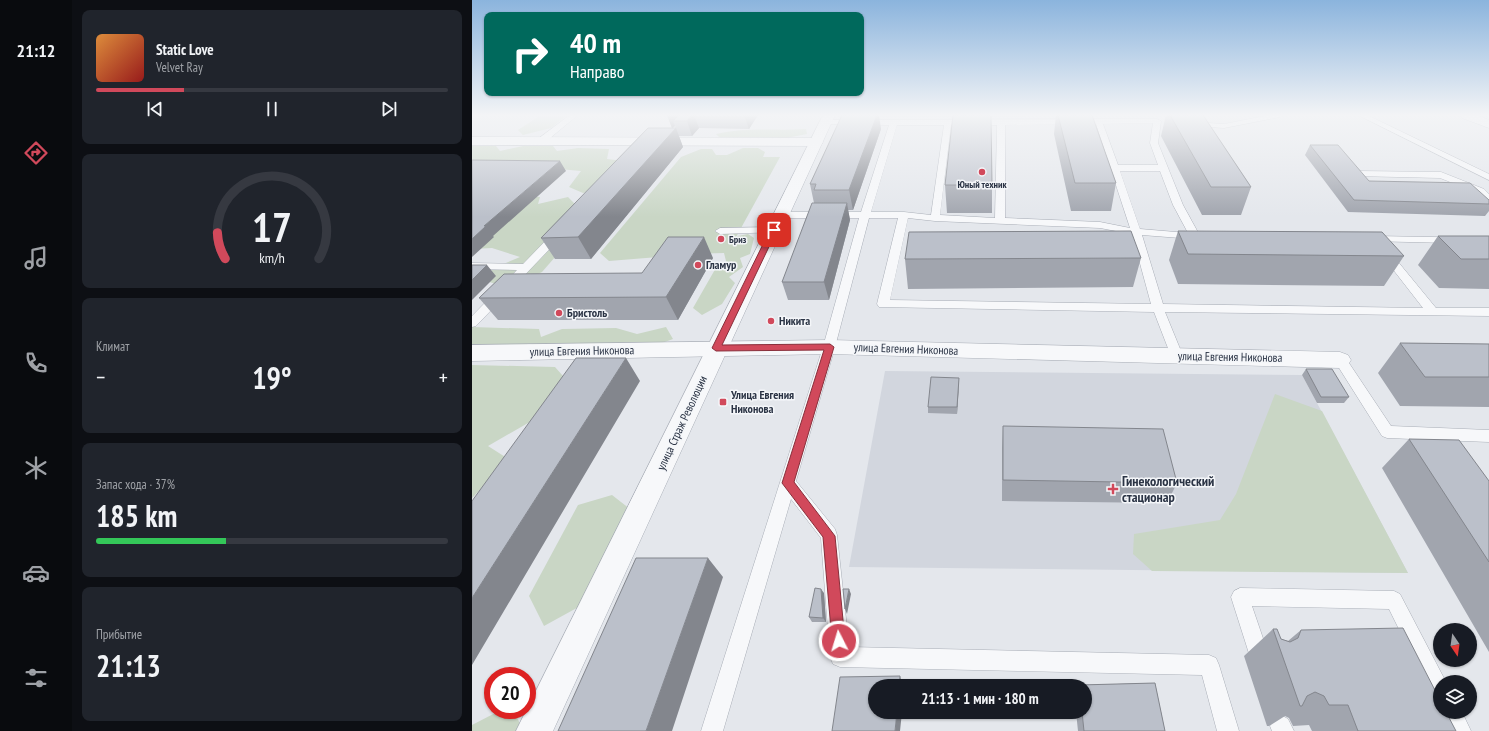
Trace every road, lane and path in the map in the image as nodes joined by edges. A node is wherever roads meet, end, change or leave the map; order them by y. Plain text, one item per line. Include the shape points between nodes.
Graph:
1 (812, 149) edge
2 (886, 149) edge
3 (944, 149) edge
4 (1001, 149) edge
5 (1108, 149) edge
6 (1156, 149) edge
7 (1432, 149) edge
8 (1115, 168) junction
9 (1164, 168) junction
10 (1358, 174) edge
11 (1489, 177) edge
12 (1489, 199) edge
13 (865, 215) junction
14 (904, 215) junction
15 (935, 218) junction
16 (1000, 221) junction
17 (777, 223) junction
18 (566, 226) edge
19 (720, 231) dead end
20 (1136, 232) junction
21 (1489, 241) edge
22 (472, 266) edge
23 (527, 267) junction
24 (534, 276) edge
25 (517, 277) junction
26 (1158, 308) junction
27 (1433, 312) junction
28 (1489, 312) edge
29 (472, 323) edge
30 (830, 347) junction
31 (716, 348) junction
32 (472, 353) edge
33 (1177, 356) junction
34 (1340, 360) joint
35 (1446, 434) junction
36 (1489, 436) edge
37 (1455, 447) edge
38 (788, 483) junction
39 (1259, 656) dead end
40 (1433, 677) edge
41 (1454, 719) edge
42 (534, 731) edge
43 (712, 731) edge
44 (1228, 731) edge
45 (1460, 731) edge

1 - 17 street, улица Страж Революции
2 - 13 lane
3 - 15 lane
4 - 16 lane
5 - 8 lane
6 - 9 lane
7 - 11 lane
8 - 9 lane
8 - 20 lane
9 - 20 lane via 1178,204 1199,236
10 - 12 lane via 1441,175 1482,191
13 - 14 lane
13 - 17 lane
13 - 30 lane
14 - 15 lane
14 - 26 lane via 883,304
15 - 16 lane
16 - 20 lane via 1100,225
17 - 19 lane
17 - 31 street, улица Страж Революции
18 - 23 lane
20 - 26 lane
21 - 27 lane via 1370,239
22 - 23 lane
23 - 25 lane
24 - 25 lane
25 - 29 lane
26 - 27 lane
26 - 33 lane
27 - 28 lane
30 - 31 street, улица Евгения Никонова
30 - 33 street, улица Евгения Никонова
30 - 38 lane
31 - 32 street, улица Евгения Никонова
31 - 42 street, улица Страж Революции
33 - 34 street, улица Евгения Никонова
34 - 35 lane via 1387,432
35 - 36 lane
35 - 37 lane
38 - 43 lane
38 - 44 lane via 829,536 840,657 1209,665
39 - 40 lane via 1240,597 1394,600
41 - 45 lane

